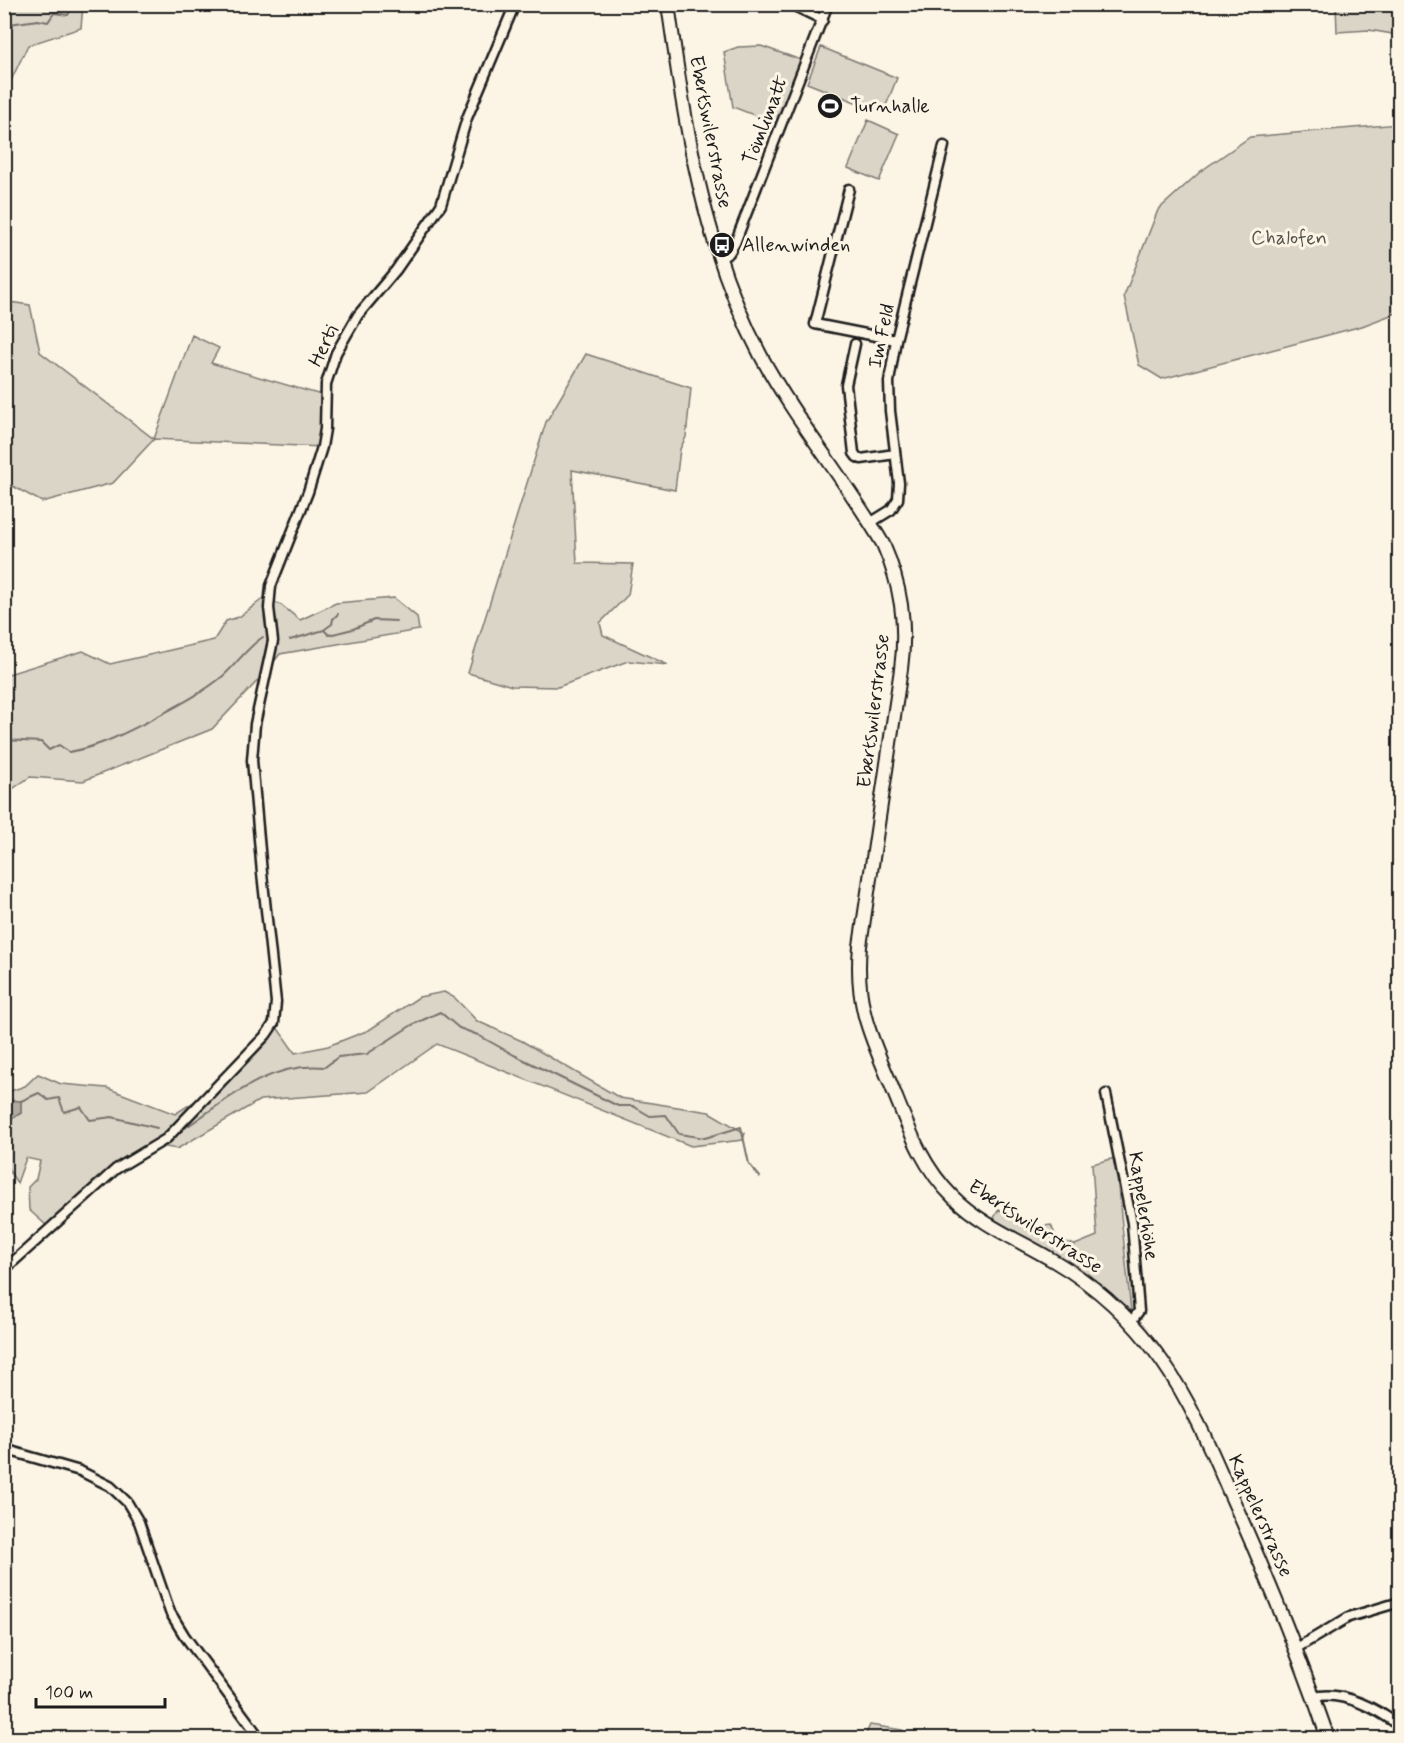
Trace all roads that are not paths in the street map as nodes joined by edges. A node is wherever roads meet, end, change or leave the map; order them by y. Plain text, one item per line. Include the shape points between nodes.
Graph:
1 (515, 4) edge
2 (668, 4) edge
3 (790, 4) edge
4 (828, 4) edge
5 (823, 20) junction
6 (944, 146) dead end
7 (849, 189) dead end
8 (719, 259) junction
9 (896, 340) junction
10 (855, 344) dead end
11 (895, 454) junction
12 (870, 522) junction
13 (1106, 1094) dead end
14 (5, 1269) edge
15 (1131, 1322) junction
16 (4, 1447) edge
17 (1400, 1602) edge
18 (1295, 1649) junction
19 (1314, 1697) junction
20 (1400, 1725) edge
21 (260, 1738) edge
22 (1328, 1738) edge

1 - 14 street, Herti via 467,118 441,205 396,270 358,315 328,372 322,447 271,586 273,641 255,724 252,760 276,1002 274,1023 166,1138 116,1169
2 - 8 street, Ebertswilerstrasse via 693,156
3 - 5 street
4 - 5 street, Tömlimatt
5 - 8 street, Tömlimatt via 735,243
6 - 9 street, Im Feld
7 - 9 street via 814,324
8 - 12 street, Ebertswilerstrasse via 771,374
9 - 11 street, Im Feld via 889,382
10 - 11 street via 846,385 854,453 861,459
11 - 12 street, Im Feld via 898,499 891,510
12 - 15 street, Ebertswilerstrasse via 892,564 904,626 860,946 858,982 866,1025 918,1148 953,1198 981,1219 1077,1275
13 - 15 street, Kappelerhöhe via 1132,1223 1139,1311
15 - 18 street, Kappelerstrasse via 1172,1375 1193,1412
16 - 21 street via 80,1471 110,1486 127,1502 139,1522 170,1612
17 - 18 street via 1349,1617
18 - 19 street, Kappelerstrasse
19 - 20 street via 1338,1696 1375,1709
19 - 22 street, Kappelerstrasse

